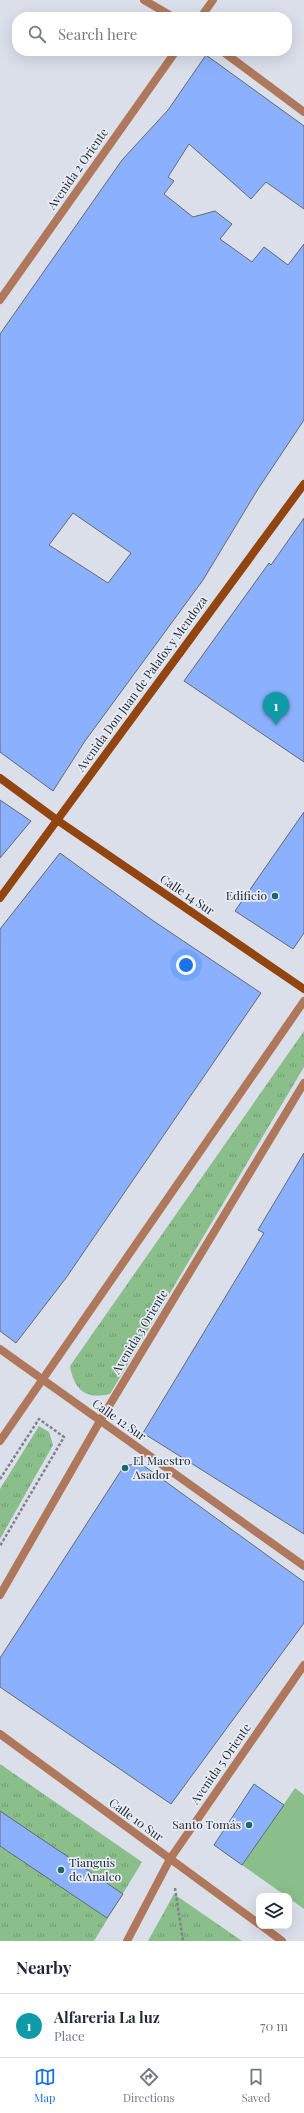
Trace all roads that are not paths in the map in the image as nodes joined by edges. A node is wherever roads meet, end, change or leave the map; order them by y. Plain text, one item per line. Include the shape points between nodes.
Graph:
1 (144, 0) edge
2 (213, 0) edge
3 (164, 12) edge
4 (205, 12) edge
5 (172, 56) edge
6 (229, 56) edge
7 (304, 112) edge
8 (0, 300) edge
9 (304, 484) edge
10 (0, 778) edge
11 (57, 820) junction
12 (0, 898) edge
13 (304, 989) edge
14 (304, 1001) edge
15 (304, 1083) edge
16 (0, 1349) edge
17 (42, 1379) junction
18 (100, 1421) junction
19 (0, 1441) edge
20 (304, 1566) edge
21 (0, 1595) edge
22 (304, 1665) edge
23 (0, 1734) edge
24 (170, 1859) junction
25 (256, 1922) edge
26 (266, 1929) edge
27 (127, 1941) edge
28 (282, 1941) edge

1 - 3 street
2 - 4 street
5 - 8 street, Avenida 2 Oriente
6 - 7 street
9 - 11 main road, Avenida Don Juan de Palafox y Mendoza
10 - 11 main road, Calle 14 Sur
11 - 12 main road, Avenida Don Juan de Palafox y Mendoza
11 - 13 main road, Calle 14 Sur
14 - 17 street
15 - 18 street, Avenida 3 Oriente
16 - 17 street, Calle 12 Sur
17 - 18 street, Calle 12 Sur
17 - 19 street
18 - 20 street, Calle 12 Sur
18 - 21 street, Avenida 3 Oriente
22 - 24 street, Avenida 5 Oriente
23 - 24 street, Calle 10 Sur
24 - 25 street, Calle 10 Sur
24 - 27 street, Avenida 5 Oriente
26 - 28 street

